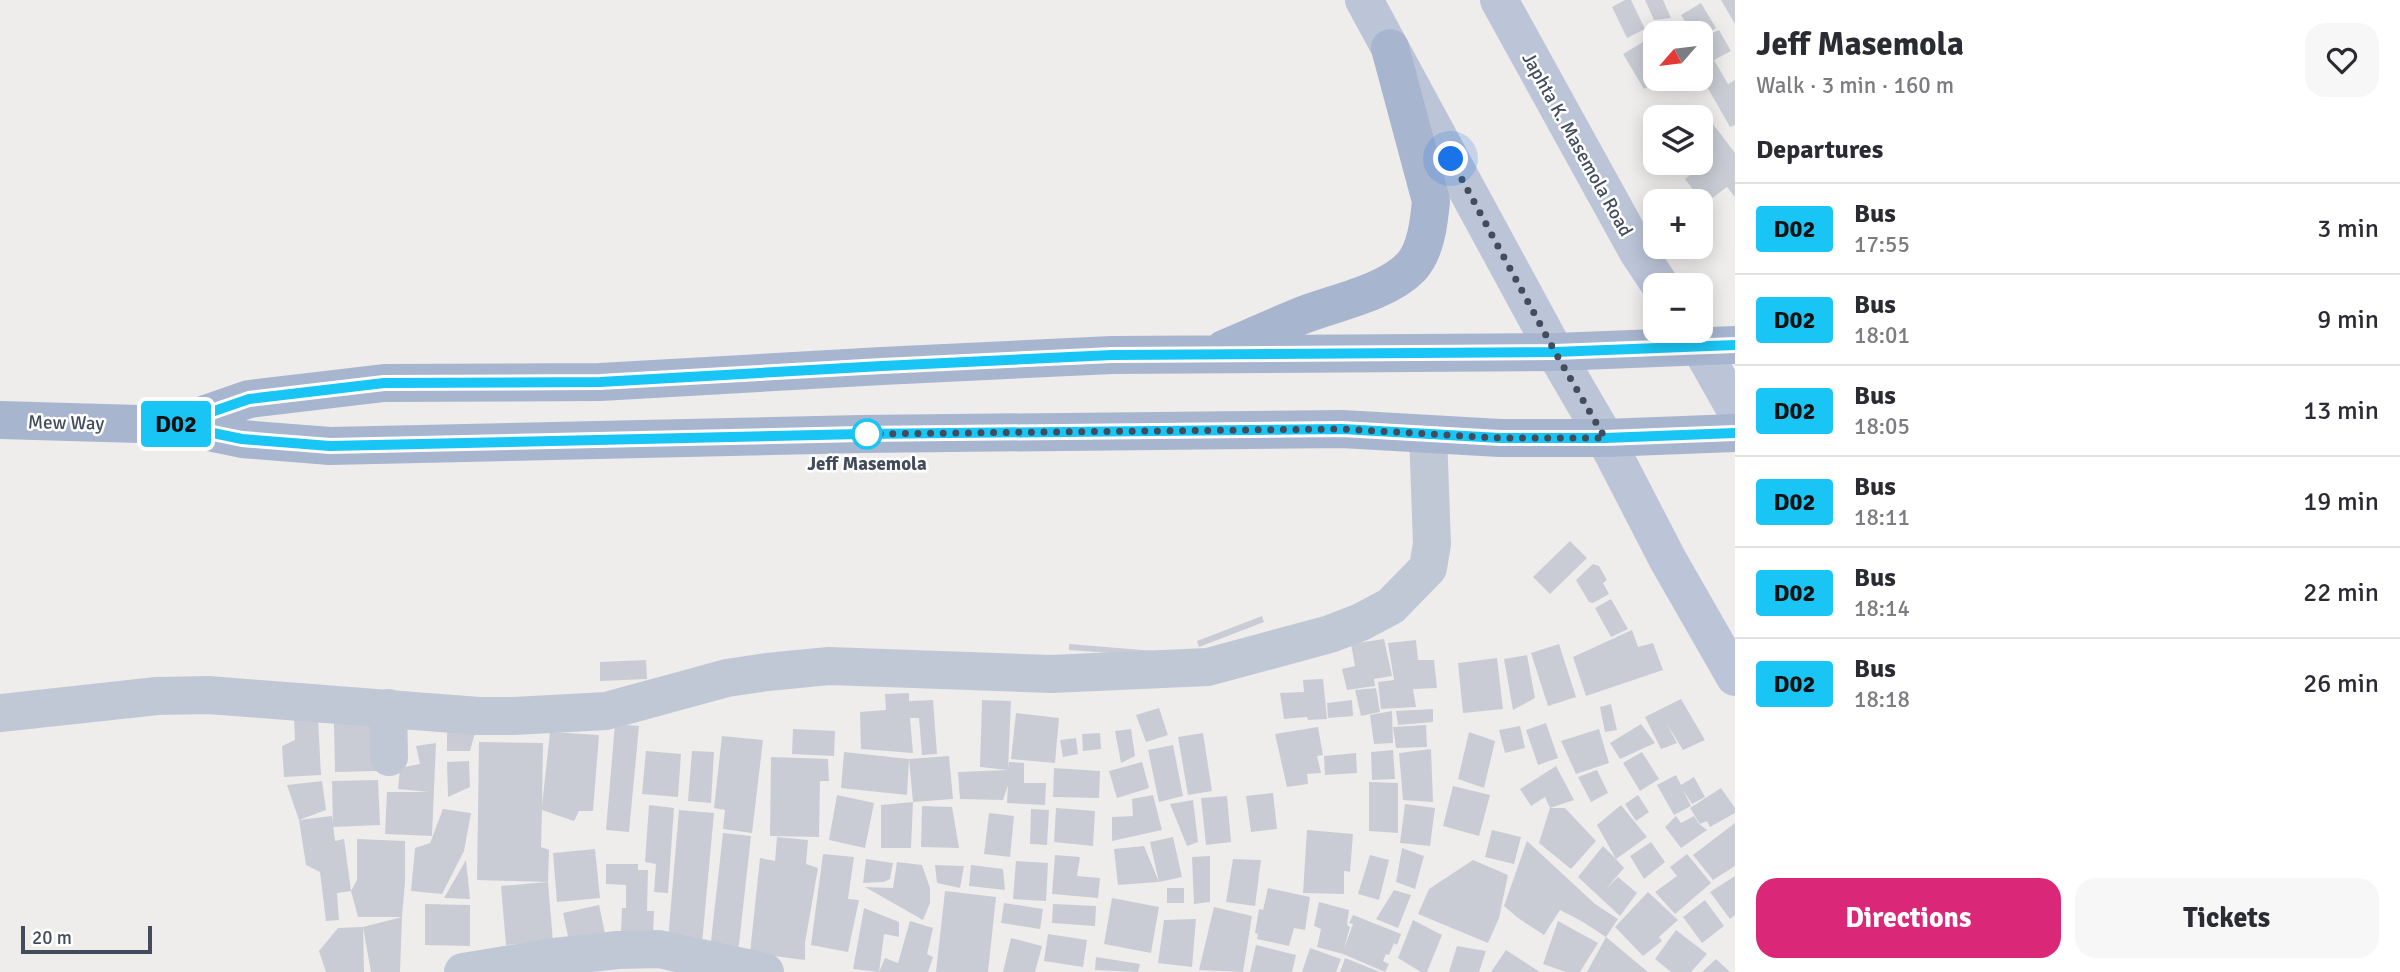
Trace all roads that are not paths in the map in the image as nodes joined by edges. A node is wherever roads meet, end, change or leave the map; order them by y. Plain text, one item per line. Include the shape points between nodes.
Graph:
1 (1364, 0) edge
2 (1499, 0) edge
3 (1390, 48) junction
4 (1652, 273) edge
5 (1681, 343) edge
6 (1710, 343) edge
7 (1555, 352) junction
8 (1210, 355) junction
9 (1735, 409) edge
10 (0, 420) edge
11 (174, 425) junction
12 (1735, 433) edge
13 (1428, 434) junction
14 (1605, 438) junction
15 (1735, 677) edge
16 (388, 708) junction
17 (0, 713) edge
18 (389, 757) dead end
19 (463, 972) edge
20 (765, 972) edge

1 - 3 main road
2 - 4 main road, Japhta K. Masemola Road
3 - 7 main road
3 - 8 main road via 1431,201 1429,226 1411,267 1365,295 1300,316
5 - 7 main road, Mew Way
6 - 9 main road
7 - 8 main road, Mew Way
7 - 14 main road
8 - 11 main road, Mew Way via 1112,355 600,382 384,383 249,399
10 - 11 main road, Mew Way
11 - 13 main road, Mew Way via 242,439 330,446 861,434 1342,429
12 - 14 main road, Mew Way
13 - 14 main road, Mew Way
13 - 16 street via 1432,544 1428,568 1391,606 1361,622 1241,659 1208,667 1051,674 829,666 727,678 606,710 491,716
14 - 15 main road
16 - 17 street via 170,695
16 - 18 street
19 - 20 street via 555,957 659,949

